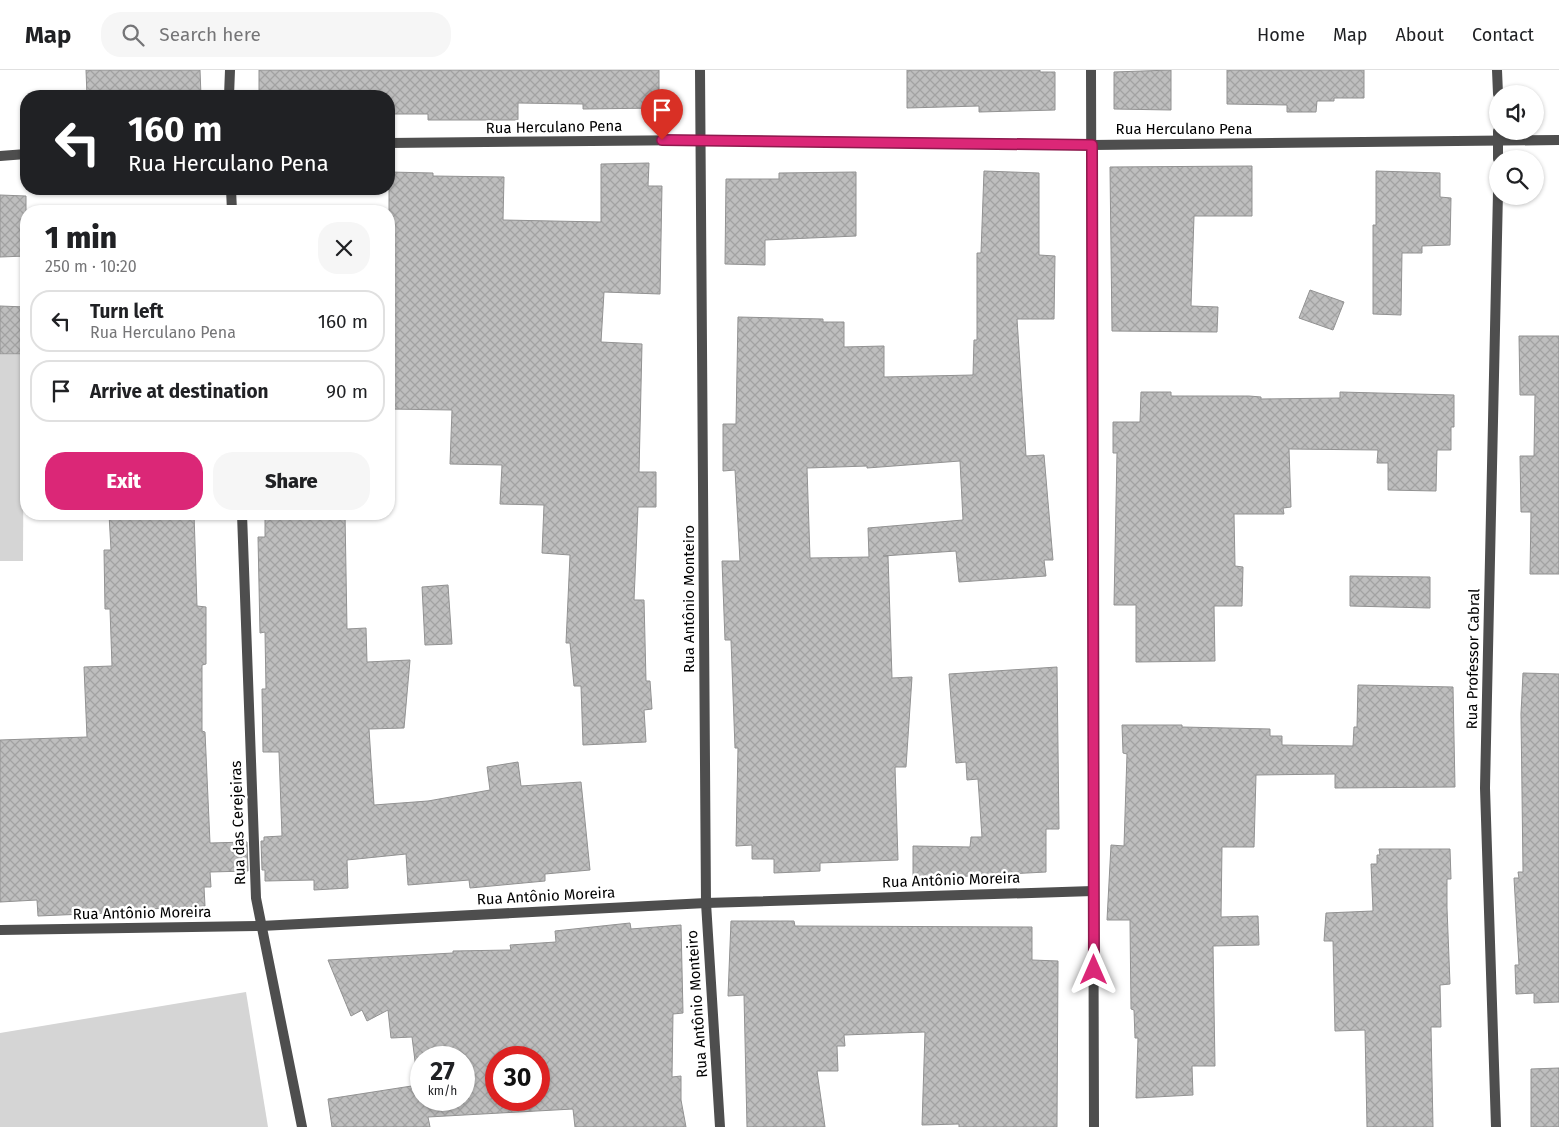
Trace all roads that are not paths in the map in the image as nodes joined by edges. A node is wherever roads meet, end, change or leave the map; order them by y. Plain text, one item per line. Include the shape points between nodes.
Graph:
1 (230, 70) edge
2 (700, 70) edge
3 (1091, 70) edge
4 (1497, 70) edge
5 (1498, 85) edge
6 (230, 90) edge
7 (1489, 136) edge
8 (1544, 139) edge
9 (701, 140) junction
10 (1559, 140) edge
11 (395, 143) edge
12 (1092, 145) junction
13 (20, 154) edge
14 (0, 156) edge
15 (1498, 205) edge
16 (242, 520) edge
17 (1093, 891) junction
18 (706, 903) junction
19 (261, 926) junction
20 (0, 930) edge
21 (302, 1127) edge
22 (720, 1127) edge
23 (1094, 1127) edge
24 (1496, 1127) edge

1 - 6 street
2 - 9 street, Rua Antônio Monteiro
3 - 12 street
4 - 5 street
7 - 12 street, Rua Herculano Pena
8 - 10 street, Rua Herculano Pena
9 - 11 street, Rua Herculano Pena
9 - 12 street, Rua Herculano Pena
9 - 18 street, Rua Antônio Monteiro
12 - 17 street
13 - 14 street
15 - 24 street, Rua Professor Cabral via 1485,788
16 - 19 street, Rua das Cerejeiras via 254,867
17 - 18 street, Rua Antônio Moreira
17 - 23 street
18 - 19 street, Rua Antônio Moreira
18 - 22 street, Rua Antônio Monteiro
19 - 20 street, Rua Antônio Moreira
19 - 21 street, Rua das Cerejeiras

